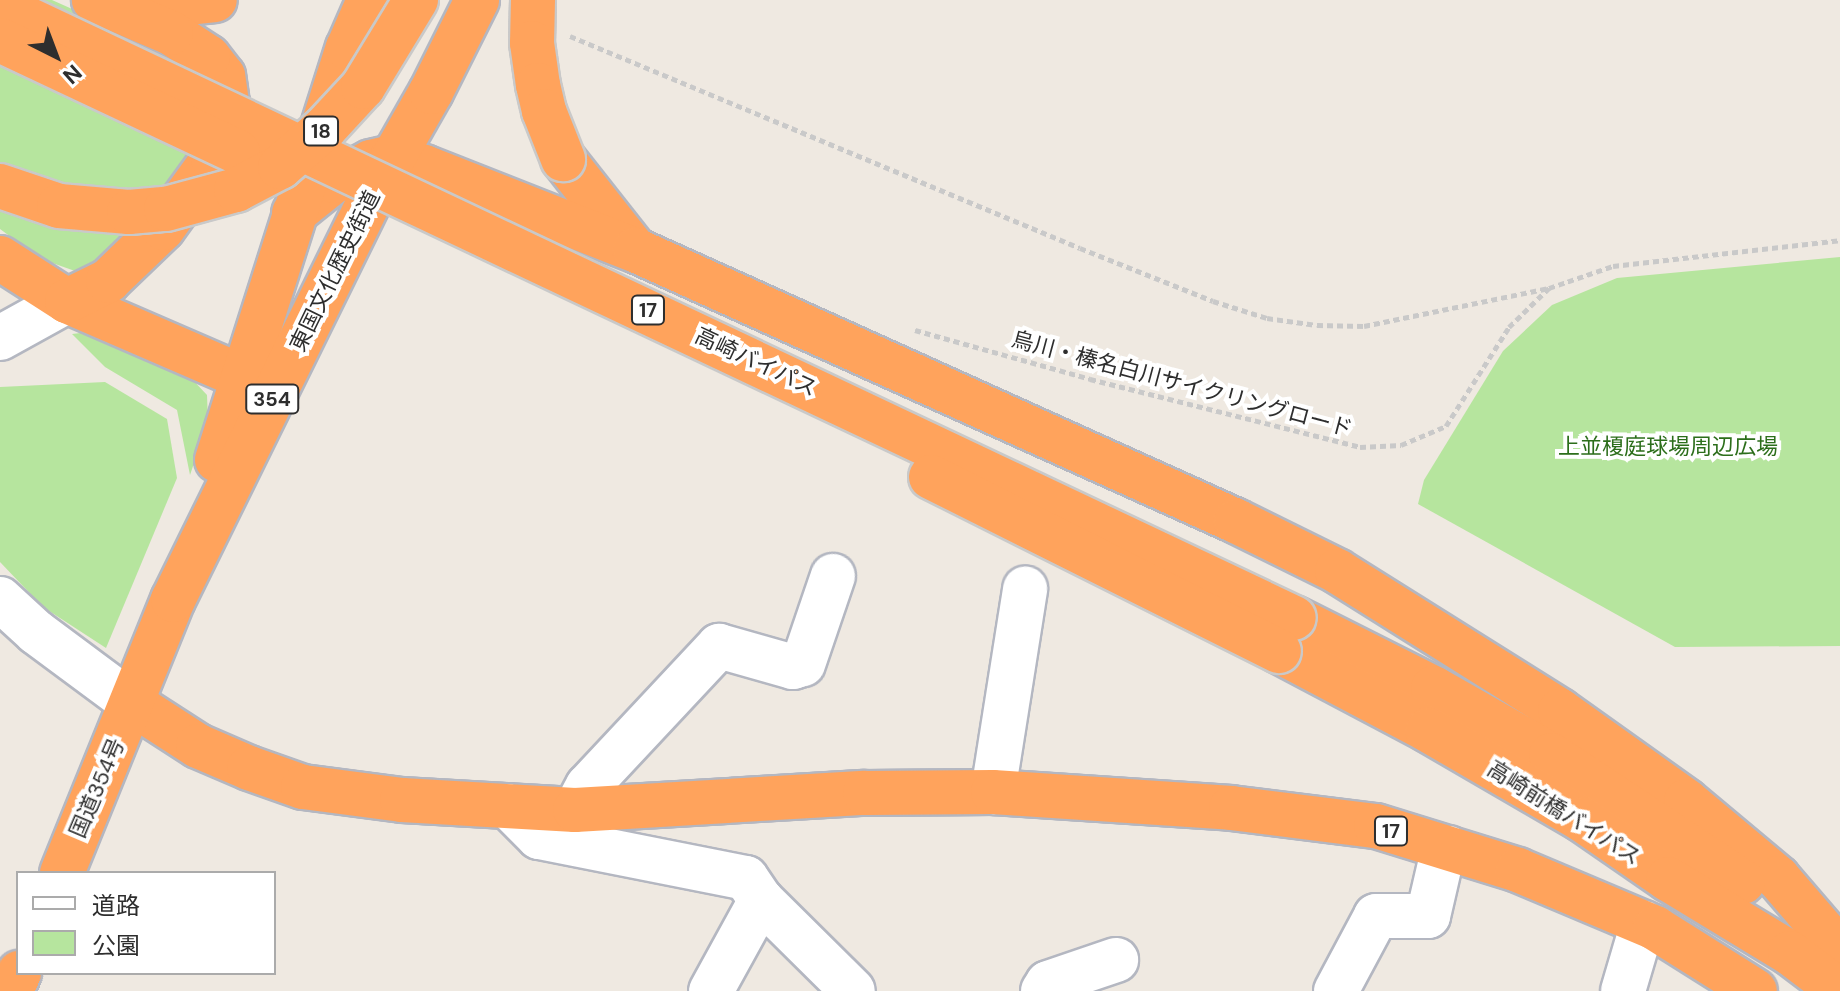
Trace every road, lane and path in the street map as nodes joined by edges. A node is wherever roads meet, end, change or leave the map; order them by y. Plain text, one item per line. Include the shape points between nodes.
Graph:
1 (94, 0) edge
2 (117, 0) edge
3 (369, 0) edge
4 (416, 0) edge
5 (477, 0) edge
6 (206, 2) edge
7 (0, 6) edge
8 (547, 16) edge
9 (0, 40) edge
10 (392, 157) junction
11 (0, 186) edge
12 (371, 197) junction
13 (294, 213) junction
14 (1840, 240) edge
15 (635, 250) junction
16 (8, 259) edge
17 (1549, 288) junction
18 (67, 301) junction
19 (900, 325) dead end
20 (0, 338) edge
21 (243, 377) junction
22 (833, 576) dead end
23 (1025, 589) dead end
24 (0, 599) edge
25 (173, 600) junction
26 (1287, 635) junction
27 (133, 704) junction
28 (993, 792) junction
29 (508, 806) junction
30 (575, 810) junction
31 (1448, 848) junction
32 (63, 871) edge
33 (1668, 879) junction
34 (761, 900) junction
35 (1643, 923) junction
36 (1840, 950) edge
37 (1116, 960) dead end
38 (711, 991) edge
39 (853, 991) edge
40 (1043, 991) edge
41 (1336, 991) edge
42 (1623, 991) edge
43 (1755, 991) edge
44 (1811, 991) edge
45 (1840, 991) edge

1 - 18 highway via 171,33 208,57 223,76 227,103 213,159 163,228 108,281
2 - 6 highway
3 - 13 highway, 18
4 - 11 highway, bridge via 363,87 325,128 280,167 236,190 166,209 129,212 59,206
5 - 10 highway, 東国文化歴史街道
7 - 26 highway, 高崎バイパス / 17, bridge
8 - 15 highway, bridge via 532,43 544,111 563,159
8 - 17 path via 1080,248 1267,318 1364,326
9 - 26 highway, 高崎バイパス / 17, bridge via 903,463
10 - 12 highway, 東国文化歴史街道 / 354
10 - 13 highway via 353,170
10 - 15 highway, 17
12 - 21 highway via 319,265 277,347
12 - 25 highway, 東国文化歴史街道 / 354
13 - 21 highway, 東国文化歴史街道 / 354
14 - 17 path, 烏川・榛名白川サイクリングロード via 1613,266
15 - 36 highway, 17 via 1337,571 1560,711 1686,801 1778,878
16 - 18 highway
17 - 19 path, 烏川・榛名白川サイクリングロード via 1509,327 1446,426 1401,445 1360,447
18 - 20 street
18 - 21 highway
21 - 25 highway, 東国文化歴史街道 / 354
22 - 30 street via 803,664 793,667 719,646 588,786
23 - 28 street
24 - 27 street
25 - 27 highway, 東国文化歴史街道 / 354
26 - 33 highway, 高崎前橋バイパス / 17
26 - 36 highway, 高崎前橋バイパス / 17 via 1433,688 1551,755 1665,827
27 - 29 highway, 17 via 198,746 303,787
27 - 32 highway, 国道354号 / 354
28 - 30 highway, 17 via 865,793
28 - 31 highway, 17 via 1301,814 1376,826
29 - 30 highway, 17
29 - 34 street via 539,837 746,878
31 - 35 highway, 17 via 1518,870
31 - 41 street via 1428,916 1376,916
33 - 44 highway
33 - 45 highway, 高崎前橋バイパス / 17 via 1790,953
34 - 38 street
34 - 39 street
35 - 42 street
35 - 43 highway, 17
37 - 40 street via 1048,983

